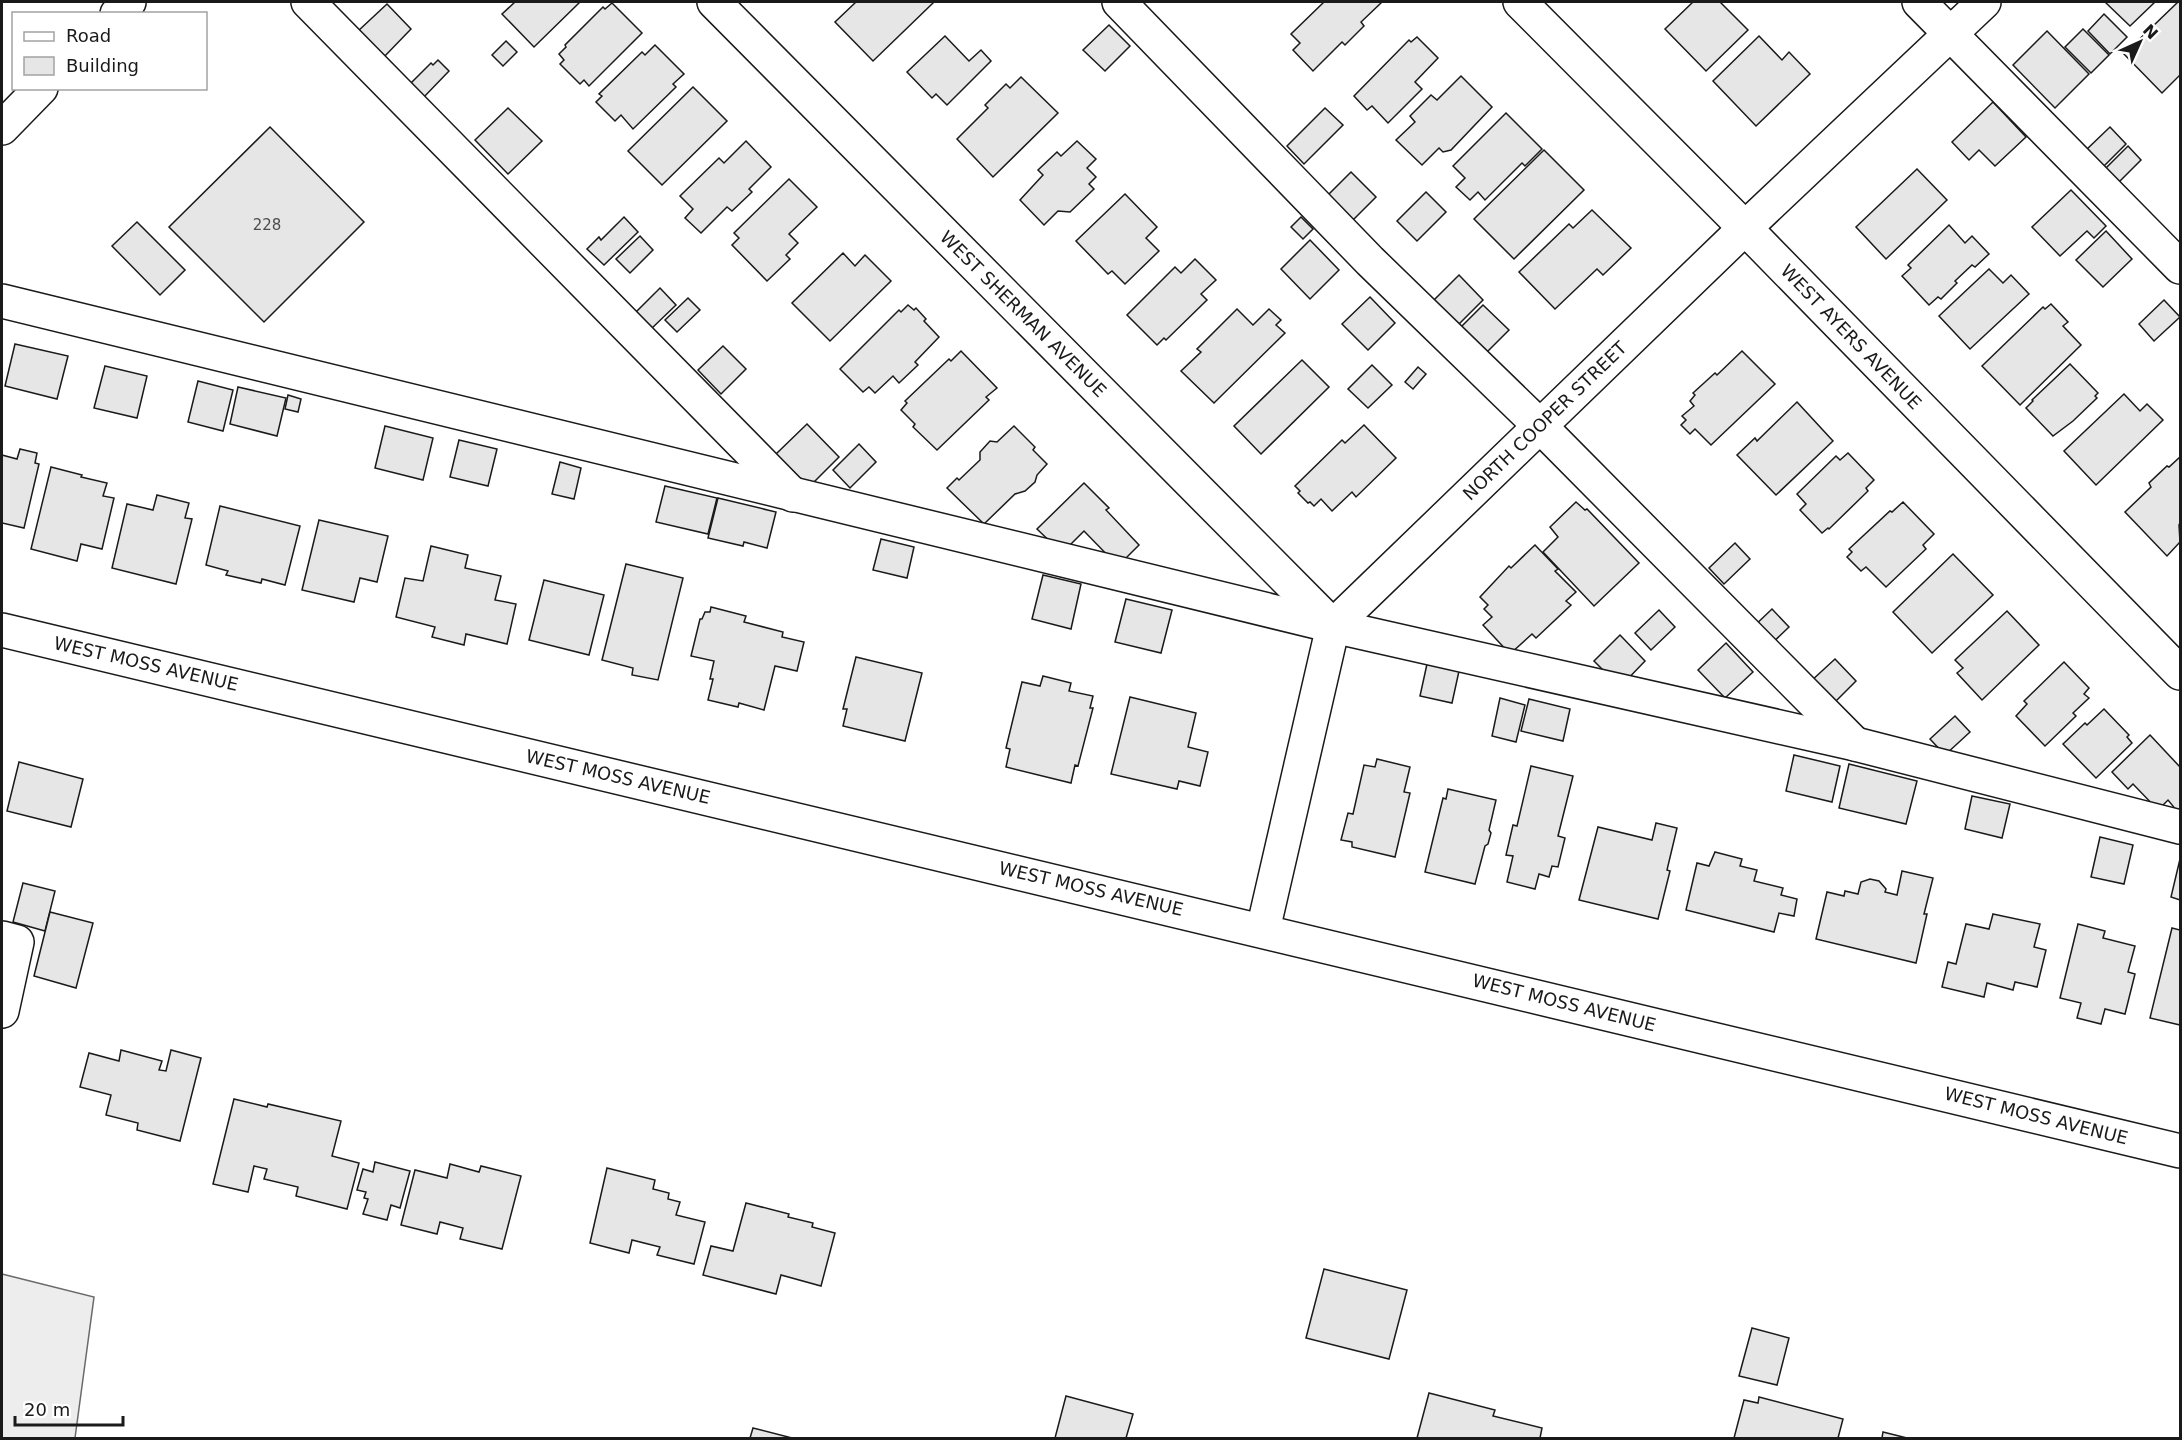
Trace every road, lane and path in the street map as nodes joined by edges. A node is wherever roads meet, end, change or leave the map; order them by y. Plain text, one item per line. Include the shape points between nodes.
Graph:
1 (308, 2) edge
2 (714, 2) edge
3 (1119, 2) edge
4 (1520, 2) edge
5 (1919, 2) edge
6 (1984, 2) edge
7 (1950, 34) junction
8 (39, 90) edge
9 (2, 128) edge
10 (1745, 228) junction
11 (2181, 267) edge
12 (2, 301) edge
13 (1540, 426) junction
14 (793, 495) junction
15 (1333, 626) junction
16 (2, 630) edge
17 (2181, 673) edge
18 (1855, 744) junction
19 (2181, 827) edge
20 (1263, 930) junction
21 (2, 938) edge
22 (2, 1011) edge
23 (2181, 1151) edge

1 - 14 street
2 - 15 street, WEST SHERMAN AVENUE
3 - 13 street via 1370,261
4 - 10 street, WEST AYERS AVENUE
5 - 7 street
6 - 7 street, NORTH COOPER STREET
7 - 10 street, NORTH COOPER STREET
7 - 11 street
8 - 9 street
10 - 13 street, NORTH COOPER STREET
10 - 17 street, WEST AYERS AVENUE
12 - 14 street
13 - 15 street, NORTH COOPER STREET
13 - 18 street
14 - 15 street
15 - 18 street
15 - 20 street
16 - 20 street, WEST MOSS AVENUE
18 - 19 street
20 - 23 street, WEST MOSS AVENUE
21 - 22 street via 16,942

